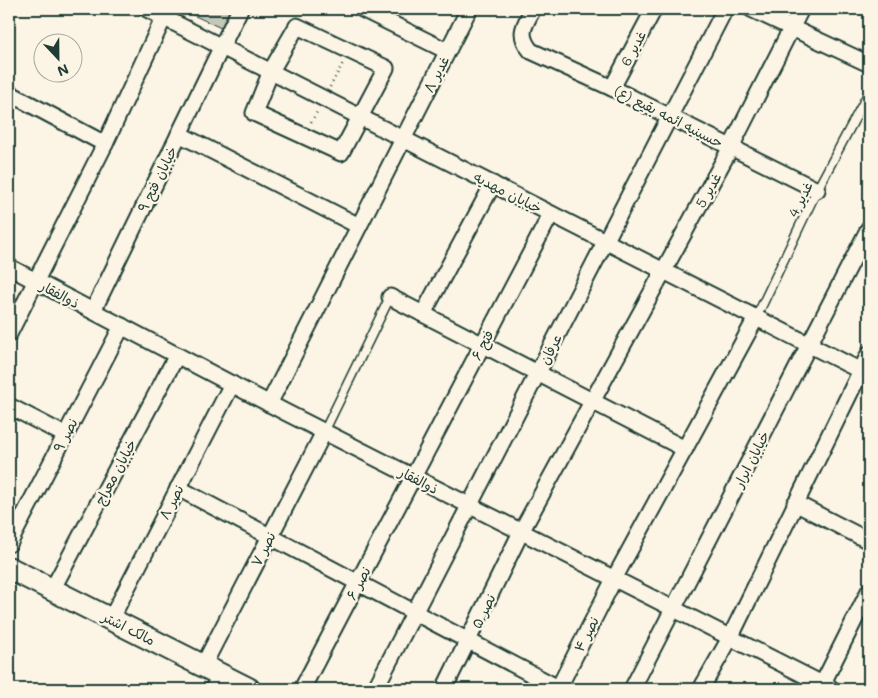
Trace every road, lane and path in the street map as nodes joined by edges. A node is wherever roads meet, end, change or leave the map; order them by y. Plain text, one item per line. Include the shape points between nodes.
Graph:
1 (147, 9) edge
2 (240, 9) edge
3 (362, 9) edge
4 (469, 9) edge
5 (533, 9) edge
6 (654, 9) edge
7 (725, 9) edge
8 (751, 9) edge
9 (801, 9) edge
10 (164, 17) junction
11 (791, 27) junction
12 (221, 46) junction
13 (448, 51) junction
14 (869, 64) edge
15 (270, 71) junction
16 (612, 88) junction
17 (869, 92) edge
18 (10, 98) edge
19 (360, 117) junction
20 (669, 117) junction
21 (178, 134) junction
22 (404, 139) junction
23 (105, 144) junction
24 (731, 147) junction
25 (493, 184) junction
26 (817, 190) junction
27 (551, 214) junction
28 (359, 226) junction
29 (869, 228) edge
30 (605, 241) junction
31 (9, 267) edge
32 (663, 270) junction
33 (36, 281) junction
34 (390, 297) joint
35 (93, 311) junction
36 (423, 314) junction
37 (756, 318) junction
38 (122, 326) junction
39 (9, 334) edge
40 (482, 344) junction
41 (809, 345) junction
42 (869, 354) edge
43 (177, 355) junction
44 (538, 373) junction
45 (865, 373) edge
46 (232, 384) junction
47 (592, 401) junction
48 (269, 404) junction
49 (9, 406) edge
50 (324, 432) junction
51 (66, 435) junction
52 (685, 449) junction
53 (413, 477) junction
54 (178, 488) junction
55 (795, 503) junction
56 (469, 505) junction
57 (522, 532) junction
58 (270, 536) junction
59 (869, 541) edge
60 (9, 544) edge
61 (9, 568) edge
62 (614, 579) junction
63 (358, 582) junction
64 (52, 590) junction
65 (869, 591) edge
66 (674, 609) junction
67 (414, 612) junction
68 (111, 620) junction
69 (730, 638) junction
70 (468, 640) junction
71 (212, 677) edge
72 (558, 688) edge
73 (825, 688) edge
74 (249, 689) edge
75 (302, 689) edge
76 (375, 689) edge
77 (444, 689) edge
78 (632, 689) edge
79 (701, 689) edge

1 - 10 street, خیابان مهدیه
2 - 12 street, خیابان فتح ۹
3 - 13 street
4 - 13 street, غدیر ۸
5 - 16 street, حسینیه ائمه بقیع (ع) via 523,27 523,41 530,51
6 - 16 street, غدیر 6
7 - 20 street, عرفان
8 - 11 street
9 - 11 street, غدیر 5
10 - 12 street, خیابان مهدیه
10 - 23 street
11 - 14 street
11 - 24 street, غدیر 5
12 - 15 street, خیابان مهدیه
12 - 21 street, خیابان فتح ۹
13 - 22 street, غدیر ۸
15 - 19 street, خیابان مهدیه
15 - 19 street via 254,113 341,153
15 - 19 street via 297,26 386,68
16 - 20 street, حسینیه ائمه بقیع (ع)
17 - 26 lane, غدیر 4
18 - 23 street
19 - 22 street, خیابان مهدیه
20 - 24 street, حسینیه ائمه بقیع (ع)
20 - 30 street, عرفان
21 - 28 street
21 - 35 street, خیابان فتح ۹
22 - 25 street, خیابان مهدیه
22 - 28 street, غدیر ۸
23 - 33 street
24 - 26 street, حسینیه ائمه بقیع (ع)
24 - 32 street, غدیر 5
25 - 27 street, خیابان مهدیه
25 - 36 street
26 - 37 lane, غدیر 4
27 - 30 street, خیابان مهدیه
27 - 40 street, فتح ۶
28 - 48 street, غدیر ۸
29 - 41 street, خیابان ابرار
30 - 32 street, خیابان مهدیه
30 - 44 street, عرفان
31 - 33 street, ذوالفقار
32 - 37 street, خیابان مهدیه
32 - 47 street, غدیر 5
33 - 35 street, ذوالفقار
33 - 39 street
34 - 36 street
34 - 50 lane
35 - 38 street, ذوالفقار
36 - 40 street
37 - 41 street, خیابان مهدیه
37 - 52 street, نصر ۴
38 - 43 street, ذوالفقار
38 - 51 street, نصر ۹
40 - 44 street
40 - 53 street, فتح ۶
41 - 45 street, خیابان مهدیه
41 - 66 street, خیابان ابرار
42 - 45 street
43 - 46 street, ذوالفقار
43 - 64 street, خیابان معراج
44 - 47 street
44 - 56 street, عرفان
45 - 55 street
46 - 48 street, ذوالفقار
46 - 54 street, نصر ۸
47 - 52 street
47 - 57 street, نصر ۵
48 - 50 street, ذوالفقار
49 - 51 street
50 - 53 street, ذوالفقار
50 - 58 street, نصر ۷
51 - 60 street, نصر ۹
52 - 62 street, نصر ۴
53 - 56 street, ذوالفقار
53 - 63 street, نصر ۶
54 - 58 street
54 - 68 street, نصر ۸
55 - 59 street
55 - 69 street
56 - 57 street, ذوالفقار
56 - 67 street, عرفان
57 - 62 street, ذوالفقار
57 - 70 street, نصر ۵
58 - 63 street
58 - 71 street, نصر ۷
61 - 64 street, مالک اشتر
62 - 66 street, ذوالفقار
62 - 72 street, نصر ۴
63 - 67 street
63 - 75 street, نصر ۶
64 - 68 street, مالک اشتر
65 - 73 street
66 - 69 street, ذوالفقار
66 - 78 street, خیابان ابرار
67 - 70 street
67 - 76 street, عرفان
68 - 71 street, مالک اشتر
69 - 73 street, ذوالفقار
69 - 79 street
70 - 72 street
70 - 77 street, نصر ۵
71 - 74 street, مالک اشتر

